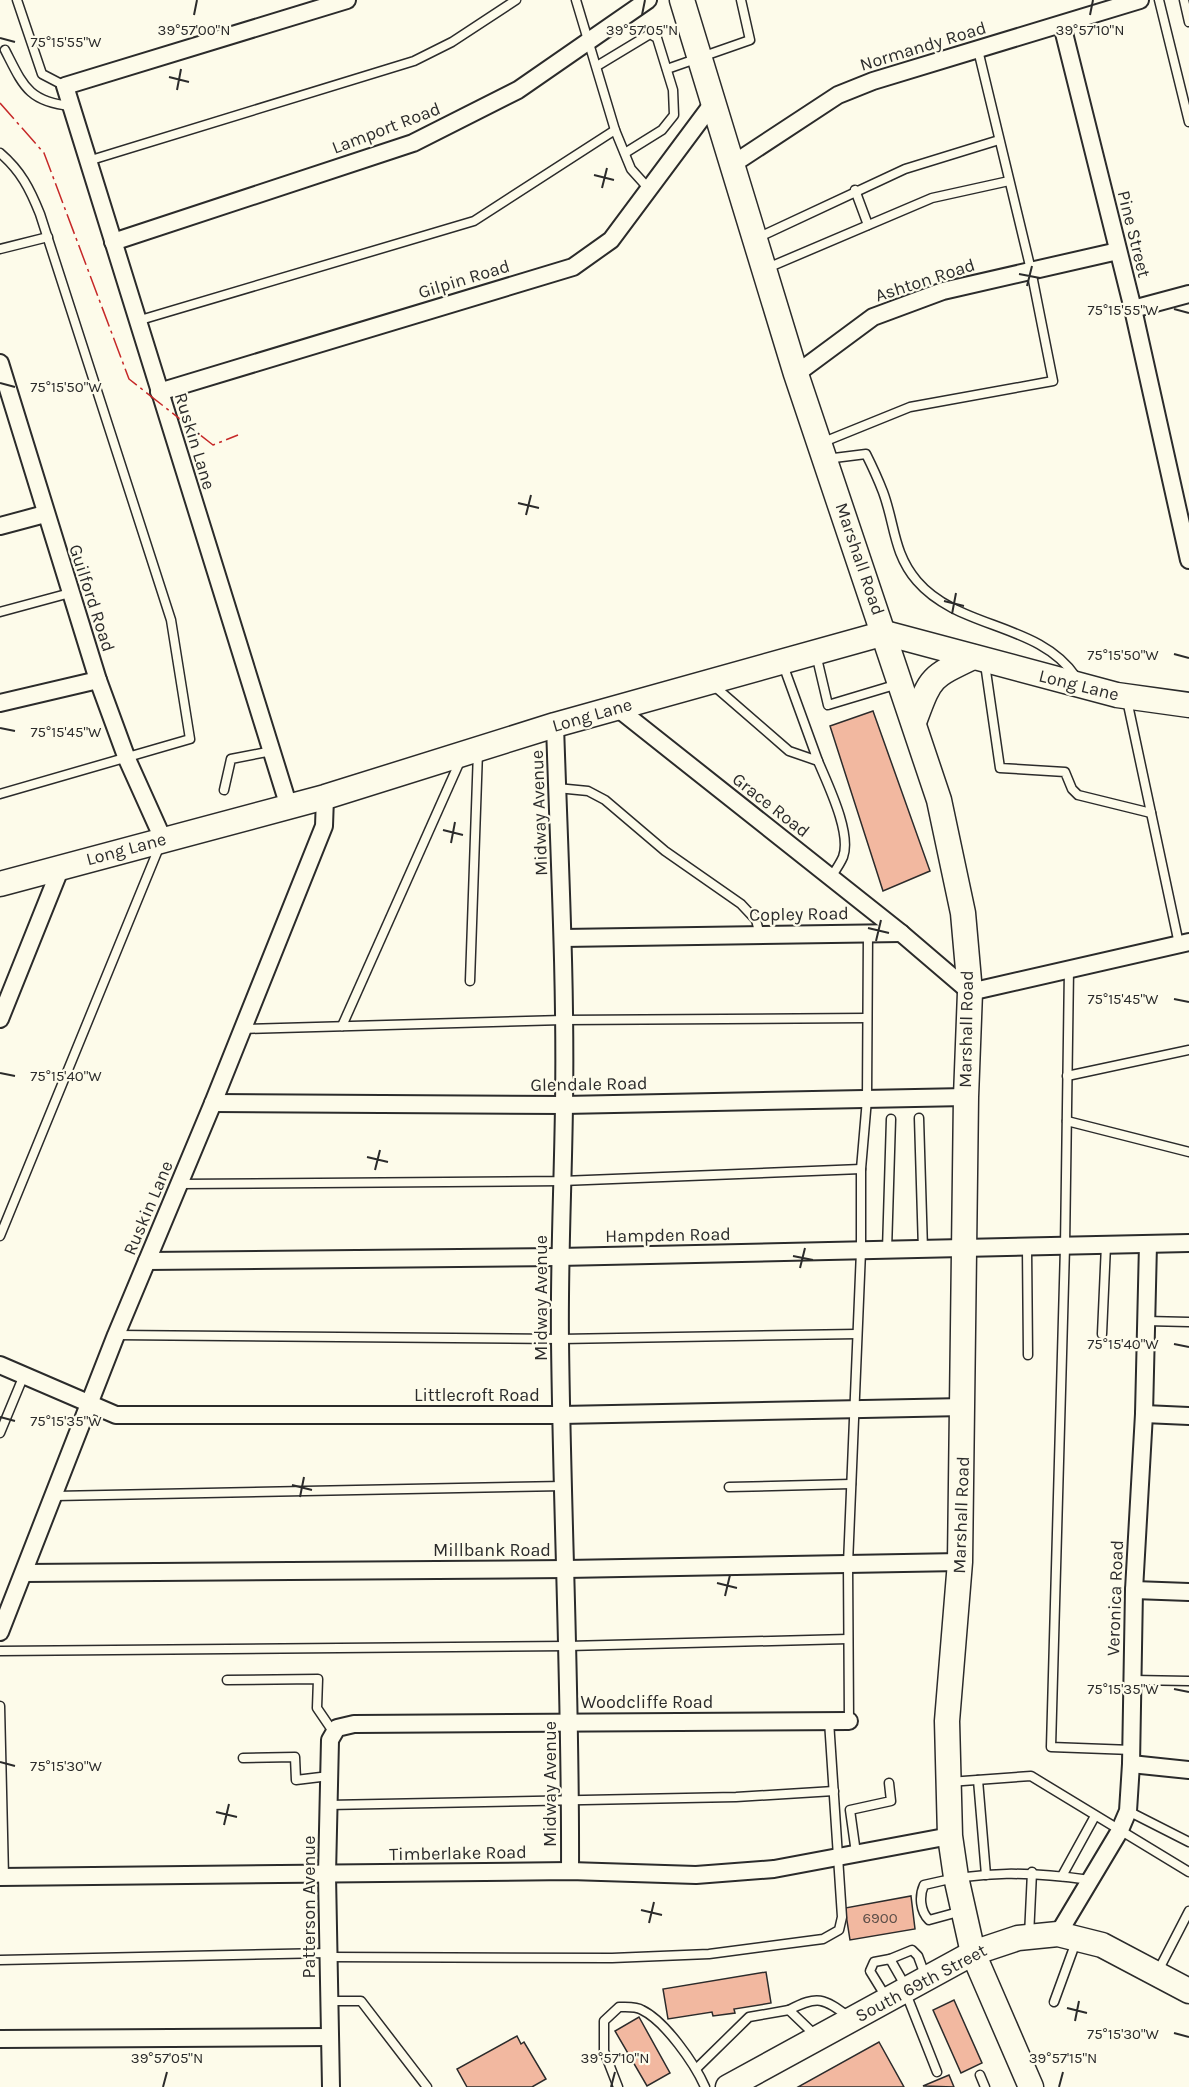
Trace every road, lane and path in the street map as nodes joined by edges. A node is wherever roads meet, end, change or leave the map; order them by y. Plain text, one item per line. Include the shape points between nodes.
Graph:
1 (17, 0) edge
2 (347, 0) edge
3 (516, 0) edge
4 (576, 0) edge
5 (648, 0) edge
6 (682, 0) edge
7 (741, 0) edge
8 (1140, 0) edge
9 (1159, 0) edge
10 (1184, 0) edge
11 (1189, 22) edge
12 (1062, 25) junction
13 (589, 41) junction
14 (5, 50) dead end
15 (978, 50) junction
16 (700, 58) junction
17 (597, 66) junction
18 (667, 69) junction
19 (65, 86) junction
20 (713, 103) junction
21 (71, 106) junction
22 (1189, 122) edge
23 (615, 130) junction
24 (999, 140) junction
25 (0, 153) edge
26 (625, 153) junction
27 (88, 161) junction
28 (734, 164) junction
29 (1009, 181) junction
30 (649, 189) junction
31 (855, 190) junction
32 (868, 225) junction
33 (48, 237) junction
34 (755, 238) junction
35 (113, 242) junction
36 (0, 249) edge
37 (1118, 251) junction
38 (765, 269) junction
39 (1031, 270) junction
40 (1189, 294) edge
41 (1133, 309) junction
42 (137, 321) junction
43 (0, 363) edge
44 (796, 374) junction
45 (159, 392) junction
46 (822, 451) junction
47 (45, 514) junction
48 (0, 526) edge
49 (1189, 560) edge
50 (70, 593) junction
51 (0, 612) edge
52 (885, 633) junction
53 (816, 654) junction
54 (979, 659) junction
55 (782, 662) junction
56 (98, 680) junction
57 (709, 682) junction
58 (902, 683) junction
59 (1082, 686) junction
60 (1126, 697) junction
61 (0, 703) edge
62 (1189, 705) edge
63 (616, 708) junction
64 (914, 722) junction
65 (555, 725) junction
66 (272, 751) junction
67 (470, 753) junction
68 (127, 759) junction
69 (818, 761) junction
70 (557, 788) junction
71 (224, 790) dead end
72 (0, 794) edge
73 (325, 797) junction
74 (289, 807) junction
75 (1151, 813) junction
76 (163, 839) junction
77 (61, 867) junction
78 (831, 877) junction
79 (0, 884) edge
80 (868, 933) junction
81 (901, 933) junction
82 (760, 934) junction
83 (563, 938) junction
84 (1184, 943) edge
85 (1069, 969) junction
86 (470, 981) dead end
87 (970, 992) junction
88 (867, 1018) junction
89 (0, 1019) edge
90 (563, 1020) junction
91 (342, 1026) junction
92 (241, 1029) junction
93 (1189, 1050) edge
94 (1067, 1076) junction
95 (966, 1097) junction
96 (867, 1099) junction
97 (213, 1103) junction
98 (564, 1105) junction
99 (919, 1118) dead end
100 (891, 1119) dead end
101 (1067, 1121) junction
102 (1189, 1152) edge
103 (861, 1169) junction
104 (562, 1182) junction
105 (179, 1184) junction
106 (0, 1236) edge
107 (1189, 1243) edge
108 (1148, 1244) junction
109 (1106, 1245) junction
110 (1065, 1247) junction
111 (1027, 1248) junction
112 (966, 1249) junction
113 (923, 1250) junction
114 (861, 1251) junction
115 (887, 1251) junction
116 (559, 1257) junction
117 (147, 1261) junction
118 (1146, 1321) junction
119 (1189, 1322) edge
120 (857, 1334) junction
121 (1102, 1334) dead end
122 (116, 1335) junction
123 (560, 1339) junction
124 (1028, 1355) dead end
125 (0, 1365) edge
126 (24, 1375) junction
127 (91, 1403) junction
128 (964, 1407) junction
129 (854, 1409) junction
130 (1144, 1414) junction
131 (561, 1415) junction
132 (1189, 1416) edge
133 (0, 1433) edge
134 (851, 1484) junction
135 (564, 1486) junction
136 (729, 1487) dead end
137 (55, 1496) junction
138 (960, 1562) junction
139 (848, 1564) junction
140 (566, 1569) junction
141 (24, 1573) junction
142 (1134, 1590) junction
143 (1189, 1592) edge
144 (0, 1632) edge
145 (848, 1639) junction
146 (568, 1646) junction
147 (0, 1651) edge
148 (227, 1680) dead end
149 (1132, 1680) junction
150 (1189, 1681) edge
151 (0, 1706) edge
152 (830, 1721) junction
153 (849, 1721) joint
154 (570, 1722) junction
155 (335, 1730) junction
156 (1132, 1757) junction
157 (243, 1758) dead end
158 (1189, 1770) edge
159 (329, 1776) junction
160 (978, 1780) junction
161 (947, 1782) junction
162 (889, 1783) dead end
163 (834, 1791) junction
164 (570, 1800) junction
165 (328, 1805) junction
166 (1128, 1810) junction
167 (1095, 1816) junction
168 (1119, 1832) junction
169 (950, 1836) junction
170 (1189, 1842) edge
171 (856, 1853) junction
172 (838, 1857) junction
173 (570, 1871) junction
174 (1032, 1872) junction
175 (1189, 1872) edge
176 (327, 1875) junction
177 (986, 1875) junction
178 (1062, 1876) junction
179 (2, 1877) edge
180 (956, 1877) junction
181 (1090, 1880) junction
182 (963, 1911) junction
183 (1189, 1911) edge
184 (1029, 1937) junction
185 (1068, 1937) junction
186 (973, 1953) junction
187 (328, 1955) junction
188 (890, 1959) junction
189 (0, 1960) edge
190 (1156, 1974) junction
191 (906, 1990) junction
192 (1189, 1991) edge
193 (329, 2001) junction
194 (1054, 2002) dead end
195 (789, 2010) junction
196 (853, 2019) junction
197 (330, 2037) junction
198 (818, 2038) junction
199 (0, 2039) edge
200 (697, 2068) junction
201 (937, 2072) dead end
202 (980, 2075) dead end
203 (331, 2087) edge
204 (427, 2087) edge
205 (618, 2087) edge
206 (705, 2087) edge
207 (728, 2087) edge
208 (985, 2087) edge
209 (1031, 2087) edge

1 - 19 lane via 42,74
2 - 19 street
3 - 27 lane via 452,42 414,61
4 - 13 lane
5 - 13 street, Lamport Road
6 - 16 main road, Marshall Road
7 - 16 lane via 750,40
8 - 12 street, Normandy Road
9 - 22 lane
10 - 11 lane
12 - 15 street, Normandy Road
12 - 37 street, Pine Street
13 - 17 lane
13 - 35 street, Lamport Road via 518,90 413,143
14 - 21 lane via 24,87 33,95 51,105
15 - 24 lane
15 - 28 street, Normandy Road via 838,95
16 - 18 lane
16 - 20 main road, Marshall Road
17 - 18 lane via 650,34 657,38
17 - 23 lane
18 - 26 lane via 674,115 662,130
19 - 21 street, Ruskin Lane
20 - 28 main road, Marshall Road
20 - 30 street, Gilpin Road
21 - 27 street, Ruskin Lane
23 - 26 lane
23 - 42 lane via 474,221
24 - 29 lane
24 - 31 lane via 905,169
25 - 33 lane via 30,187
26 - 30 lane via 631,169
27 - 35 street, Ruskin Lane
28 - 34 main road, Marshall Road
29 - 32 lane via 932,198
29 - 39 lane
30 - 45 street, Gilpin Road via 611,240 573,267
31 - 32 lane
31 - 34 lane
32 - 38 lane
33 - 36 lane
33 - 68 lane via 171,620 190,739
34 - 38 main road, Marshall Road
35 - 42 street, Ruskin Lane
37 - 39 street, Ashton Road
37 - 41 street, Pine Street
38 - 44 main road, Marshall Road
39 - 44 street, Ashton Road via 943,291 873,317
39 - 46 lane via 1053,381 910,407
40 - 41 street
41 - 49 street, Pine Street
42 - 45 street, Ruskin Lane
43 - 47 street, Guilford Road
44 - 46 main road, Marshall Road
45 - 66 street, Ruskin Lane
46 - 52 main road, Marshall Road
46 - 59 lane via 866,454 884,493 896,547 917,581 939,599 1049,649 1068,665
47 - 48 street
47 - 50 street, Guilford Road
50 - 51 lane
50 - 56 street, Guilford Road
52 - 53 main road, Long Lane
52 - 54 main road, Long Lane
52 - 58 main road, Marshall Road
53 - 55 main road, Long Lane
53 - 58 lane via 828,705
54 - 59 main road, Long Lane
54 - 64 main road via 945,670 928,684
54 - 75 lane via 1000,768 1065,772 1078,795
55 - 57 main road, Long Lane
55 - 69 lane
56 - 61 street
56 - 68 street, Guilford Road
57 - 63 main road, Long Lane
57 - 69 lane via 789,751
58 - 64 main road, Marshall Road
59 - 60 main road, Long Lane
60 - 62 main road, Long Lane
60 - 75 lane
63 - 65 main road, Long Lane
63 - 78 street, Grace Road
64 - 87 main road, Marshall Road via 942,811 963,914
65 - 67 main road, Long Lane
65 - 70 street, Midway Avenue
66 - 71 lane via 231,759
66 - 74 street, Ruskin Lane
67 - 73 main road, Long Lane
67 - 86 lane
67 - 91 lane
68 - 72 lane
68 - 76 street, Guilford Road
69 - 78 lane via 844,835 844,855
70 - 82 lane via 588,791 605,800 665,851 741,904 756,920
70 - 83 street, Midway Avenue
73 - 74 main road, Long Lane
73 - 92 street, Ruskin Lane via 324,826
74 - 76 main road, Long Lane
75 - 84 lane
76 - 77 main road, Long Lane
76 - 106 lane
77 - 79 main road, Long Lane
77 - 89 street
78 - 81 street, Grace Road
80 - 81 street, Copley Road
80 - 82 street, Copley Road
80 - 88 lane
81 - 87 street
82 - 83 street, Copley Road
83 - 90 street, Midway Avenue
84 - 85 street
85 - 87 street
85 - 94 lane
87 - 95 main road, Marshall Road
88 - 90 lane
88 - 96 lane
90 - 91 lane
90 - 98 street, Midway Avenue
91 - 92 lane
92 - 97 street, Ruskin Lane
93 - 94 lane
94 - 101 lane
95 - 96 street, Glendale Road
95 - 112 main road, Marshall Road
96 - 98 street, Glendale Road
96 - 103 lane
97 - 98 street, Glendale Road
97 - 105 street, Ruskin Lane
98 - 104 street, Midway Avenue
99 - 113 lane
100 - 115 lane
101 - 102 lane
101 - 110 lane
103 - 104 lane
103 - 114 lane
104 - 105 lane
104 - 116 street, Midway Avenue
105 - 117 street, Ruskin Lane
107 - 108 street, Hampden Road
108 - 109 street, Hampden Road
108 - 118 street, Veronica Road
109 - 110 street, Hampden Road
109 - 121 lane
110 - 111 street, Hampden Road
110 - 156 lane via 1051,1747
111 - 112 street, Hampden Road
111 - 124 lane
112 - 113 street, Hampden Road
112 - 128 main road, Marshall Road
113 - 115 street, Hampden Road
114 - 115 street, Hampden Road
114 - 116 street, Hampden Road
114 - 120 lane
116 - 117 street, Hampden Road
116 - 123 street, Midway Avenue
117 - 122 street, Ruskin Lane
118 - 119 lane
118 - 130 street, Veronica Road
120 - 123 lane
120 - 129 lane
122 - 123 lane
122 - 127 street, Ruskin Lane
123 - 131 street, Midway Avenue
125 - 126 street, Littlecroft Road
126 - 127 street, Littlecroft Road
126 - 133 lane
127 - 131 street, Littlecroft Road via 116,1416
127 - 137 street, Ruskin Lane
128 - 129 street, Littlecroft Road
128 - 138 main road, Marshall Road
129 - 131 street, Littlecroft Road
129 - 134 lane
130 - 132 street
130 - 142 street, Veronica Road
131 - 135 street, Midway Avenue
134 - 136 lane
134 - 139 lane
135 - 137 lane
135 - 140 street, Midway Avenue
137 - 141 street, Ruskin Lane
138 - 139 street, Millbank Road
138 - 161 main road, Marshall Road via 947,1721
139 - 140 street, Millbank Road
139 - 145 lane
140 - 141 street, Millbank Road
140 - 146 street, Midway Avenue
141 - 144 street, Ruskin Lane
142 - 143 street
142 - 149 street, Veronica Road
145 - 146 lane
145 - 153 lane
146 - 147 lane
146 - 154 street, Midway Avenue
148 - 155 lane via 318,1679 317,1708
149 - 150 lane
149 - 156 street, Veronica Road
151 - 179 lane
152 - 153 street, Woodcliffe Road
152 - 154 street, Woodcliffe Road
152 - 163 lane
154 - 155 street, Woodcliffe Road via 354,1724
154 - 164 street, Midway Avenue
155 - 159 street, Patterson Avenue via 330,1740
156 - 158 street
156 - 166 street, Veronica Road
157 - 159 lane via 295,1757 296,1780
159 - 165 street, Patterson Avenue
160 - 161 lane
160 - 167 lane via 1031,1776
160 - 177 lane
161 - 169 main road, Marshall Road
162 - 171 lane via 891,1801 850,1810
163 - 164 lane
163 - 172 lane
164 - 165 lane
164 - 173 street, Midway Avenue
165 - 176 street, Patterson Avenue
166 - 168 street, Veronica Road
166 - 170 lane
167 - 168 lane
167 - 178 lane
168 - 175 lane
168 - 181 street, Veronica Road
169 - 171 street, Timberlake Road
169 - 180 main road, Marshall Road
171 - 172 street, Timberlake Road
172 - 173 street, Timberlake Road via 774,1869 696,1875
172 - 187 lane via 842,1917 839,1930 823,1939 709,1954 622,1958
173 - 176 street, Timberlake Road
174 - 177 lane
174 - 178 lane
174 - 184 lane
176 - 179 street, Timberlake Road
176 - 187 street, Patterson Avenue
177 - 180 lane
178 - 181 lane
180 - 182 main road, Marshall Road
180 - 182 lane via 924,1885 920,1893 924,1914 928,1920
181 - 185 street, Veronica Road
182 - 186 main road, Marshall Road
183 - 190 lane
184 - 185 main road, South 69th Street
184 - 186 main road, South 69th Street
185 - 190 main road, South 69th Street via 1102,1945
185 - 194 lane
186 - 191 main road, South 69th Street
186 - 209 main road, Marshall Road
187 - 189 lane
187 - 193 street, Patterson Avenue
188 - 191 lane
188 - 191 lane via 874,1962 870,1971
188 - 191 lane via 912,1950 918,1956
190 - 192 main road, South 69th Street
191 - 196 main road, South 69th Street
191 - 201 lane
193 - 197 street, Patterson Avenue
193 - 204 lane via 360,2001
195 - 196 lane via 810,1999 827,2001
195 - 198 lane
195 - 200 lane via 749,2017
196 - 198 main road, South 69th Street
197 - 199 street
197 - 203 street, Patterson Avenue
198 - 207 main road, South 69th Street
200 - 205 lane via 654,2018 640,2008 619,2007 604,2021 604,2052
200 - 206 lane
202 - 208 lane

